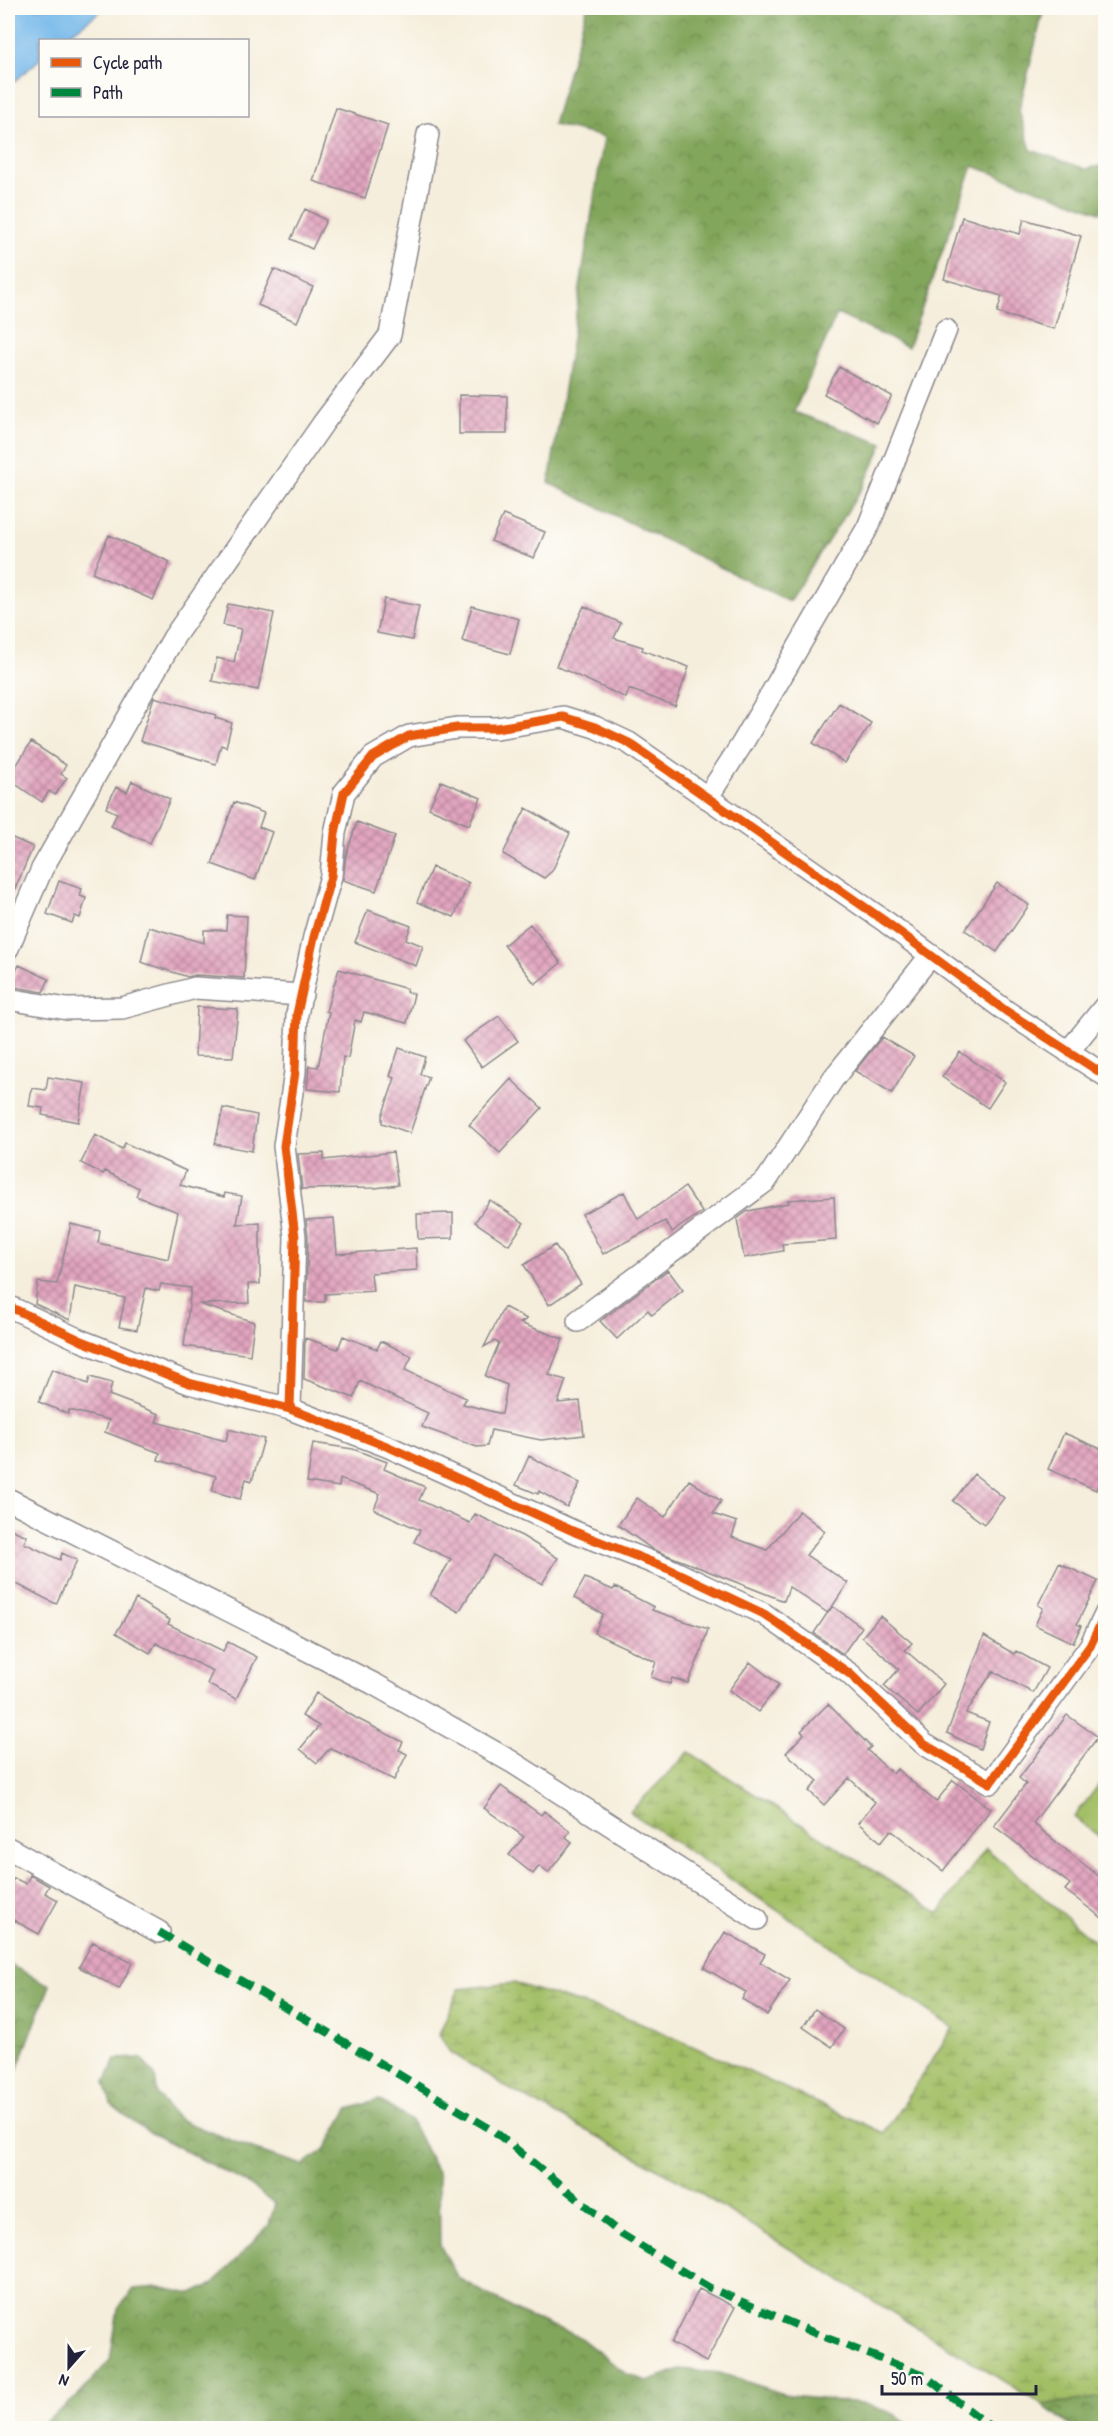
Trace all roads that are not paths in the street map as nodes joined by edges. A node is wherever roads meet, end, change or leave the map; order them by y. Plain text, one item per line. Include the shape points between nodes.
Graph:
1 (428, 134) dead end
2 (946, 330) dead end
3 (707, 798) junction
4 (8, 948) edge
5 (931, 955) junction
6 (302, 996) junction
7 (8, 999) edge
8 (1106, 1005) edge
9 (1068, 1052) junction
10 (1106, 1076) edge
11 (8, 1306) edge
12 (578, 1321) dead end
13 (290, 1409) junction
14 (8, 1499) edge
15 (1106, 1613) edge
16 (8, 1848) edge
17 (757, 1919) dead end
18 (159, 1932) dead end

1 - 4 street via 390,335 174,636 42,869
2 - 3 street via 868,527
3 - 5 street
3 - 6 street via 629,743 562,717 409,736 373,757 344,793 331,876
5 - 9 street
5 - 12 street via 833,1079 766,1180
6 - 7 street via 195,988 122,1008 68,1009
6 - 13 street via 284,1146 295,1237
8 - 9 street
9 - 10 street
11 - 13 street via 82,1341 189,1383
13 - 15 street via 389,1447 764,1614 850,1674 924,1744 990,1783 1090,1646
14 - 17 street via 374,1684 512,1762
16 - 18 street

